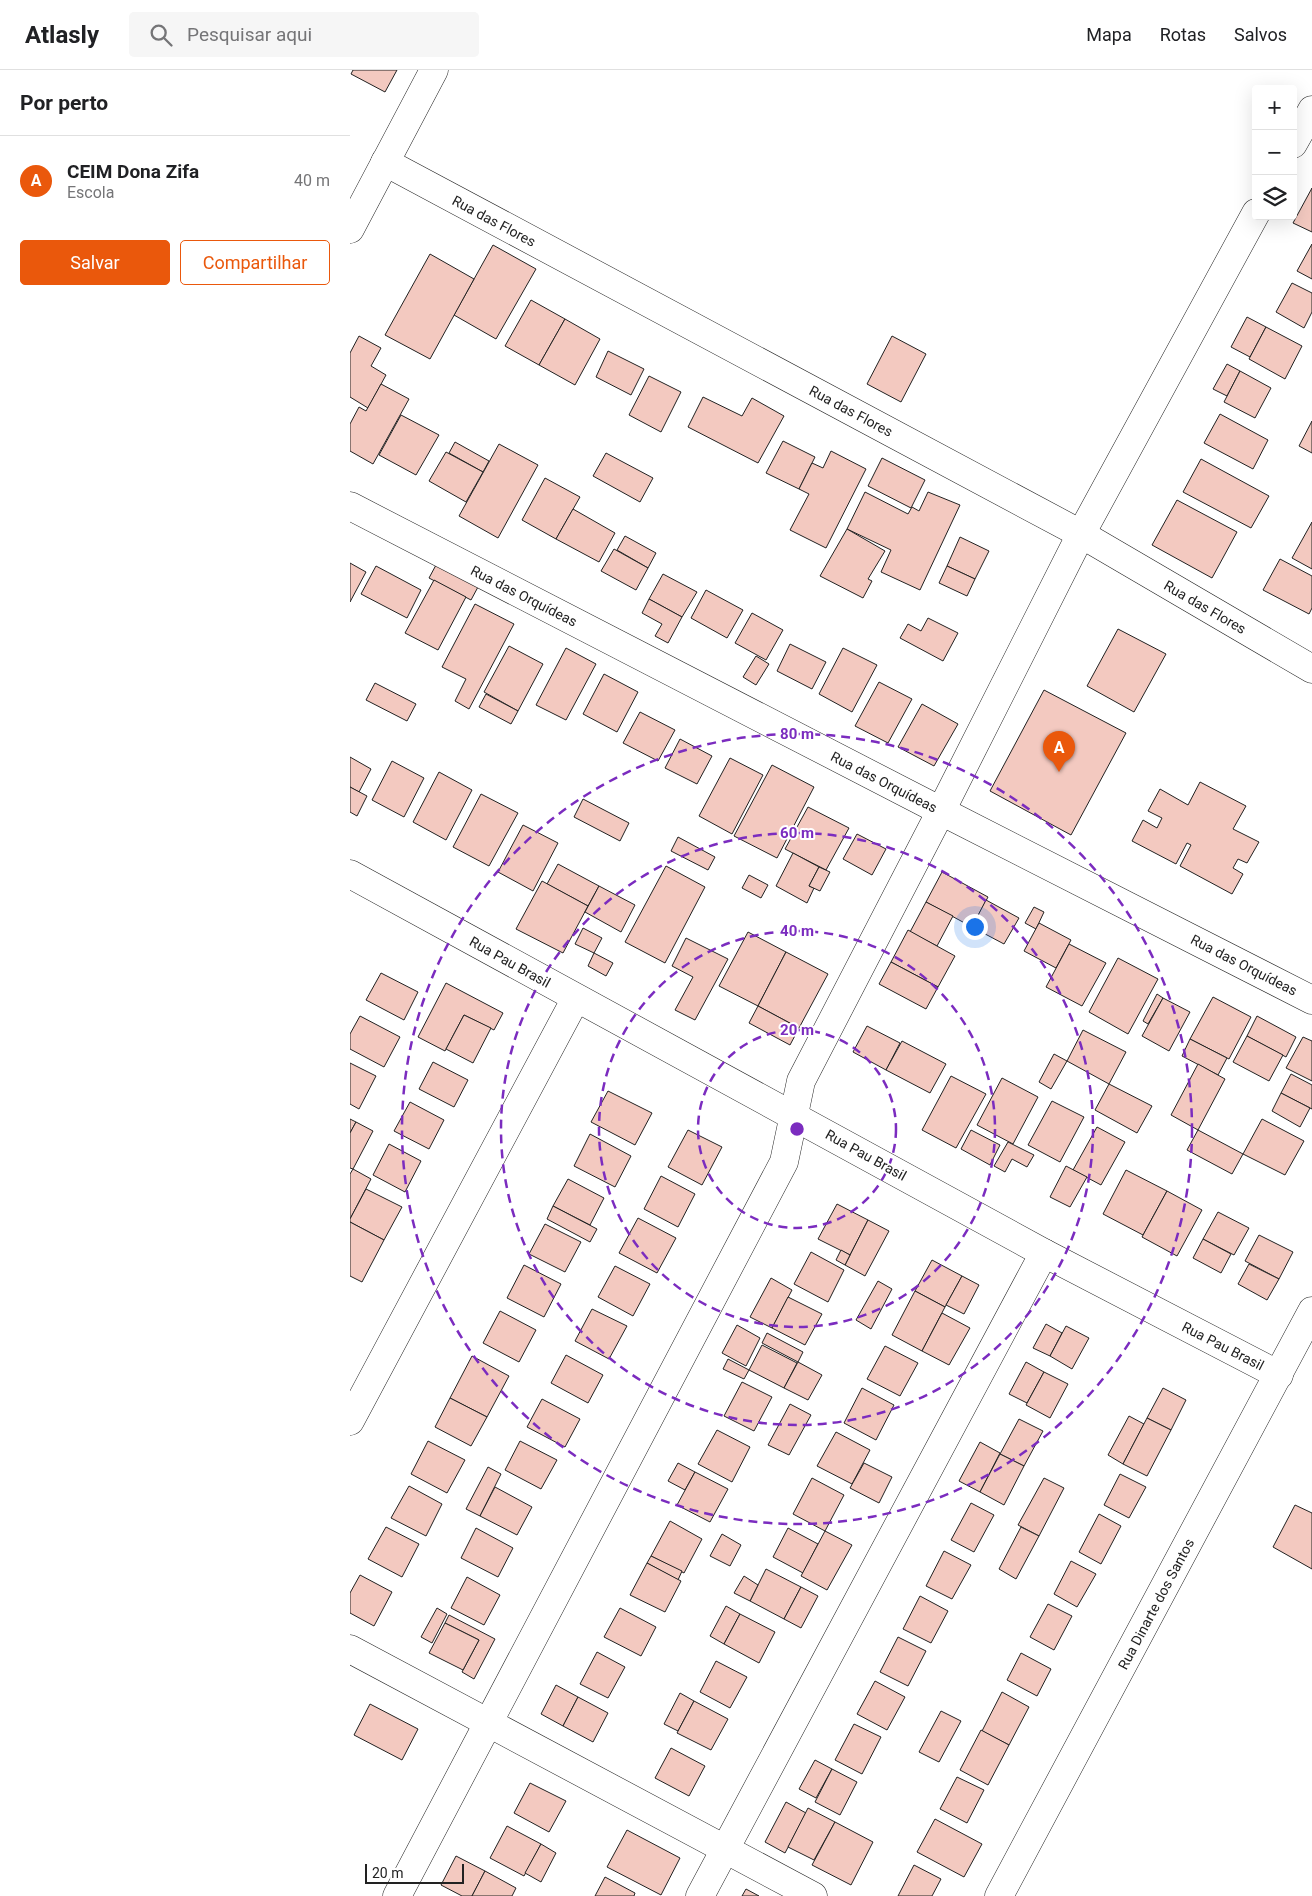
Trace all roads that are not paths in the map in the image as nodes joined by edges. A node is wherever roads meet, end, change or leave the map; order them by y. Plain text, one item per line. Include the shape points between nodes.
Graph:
1 (434, 70) edge
2 (1312, 110) edge
3 (1297, 137) edge
4 (385, 162) junction
5 (1252, 220) edge
6 (350, 229) edge
7 (350, 506) edge
8 (1081, 534) junction
9 (1312, 669) edge
10 (941, 811) junction
11 (352, 880) edge
12 (576, 998) junction
13 (1312, 1000) edge
14 (794, 1115) junction
15 (1044, 1253) junction
16 (1312, 1311) edge
17 (1279, 1375) junction
18 (350, 1421) edge
19 (350, 1649) edge
20 (488, 1722) junction
21 (725, 1849) junction
22 (398, 1896) edge
23 (700, 1896) edge
24 (813, 1896) edge
25 (998, 1896) edge

1 - 4 street
2 - 3 street
4 - 6 street
4 - 8 street, Rua das Flores
5 - 8 street
7 - 10 street, Rua das Orquídeas
8 - 9 street, Rua das Flores
8 - 10 street
10 - 13 street, Rua das Orquídeas
10 - 14 street via 801,1081
11 - 12 street, Rua Pau Brasil
12 - 14 street, Rua Pau Brasil
12 - 18 street
14 - 15 street, Rua Pau Brasil
14 - 20 street via 784,1162
15 - 17 street, Rua Pau Brasil
15 - 21 street
16 - 17 street, Rua Dinarte dos Santos
17 - 25 street, Rua Dinarte dos Santos
19 - 20 street
20 - 21 street
20 - 22 street
21 - 23 street
21 - 24 street

